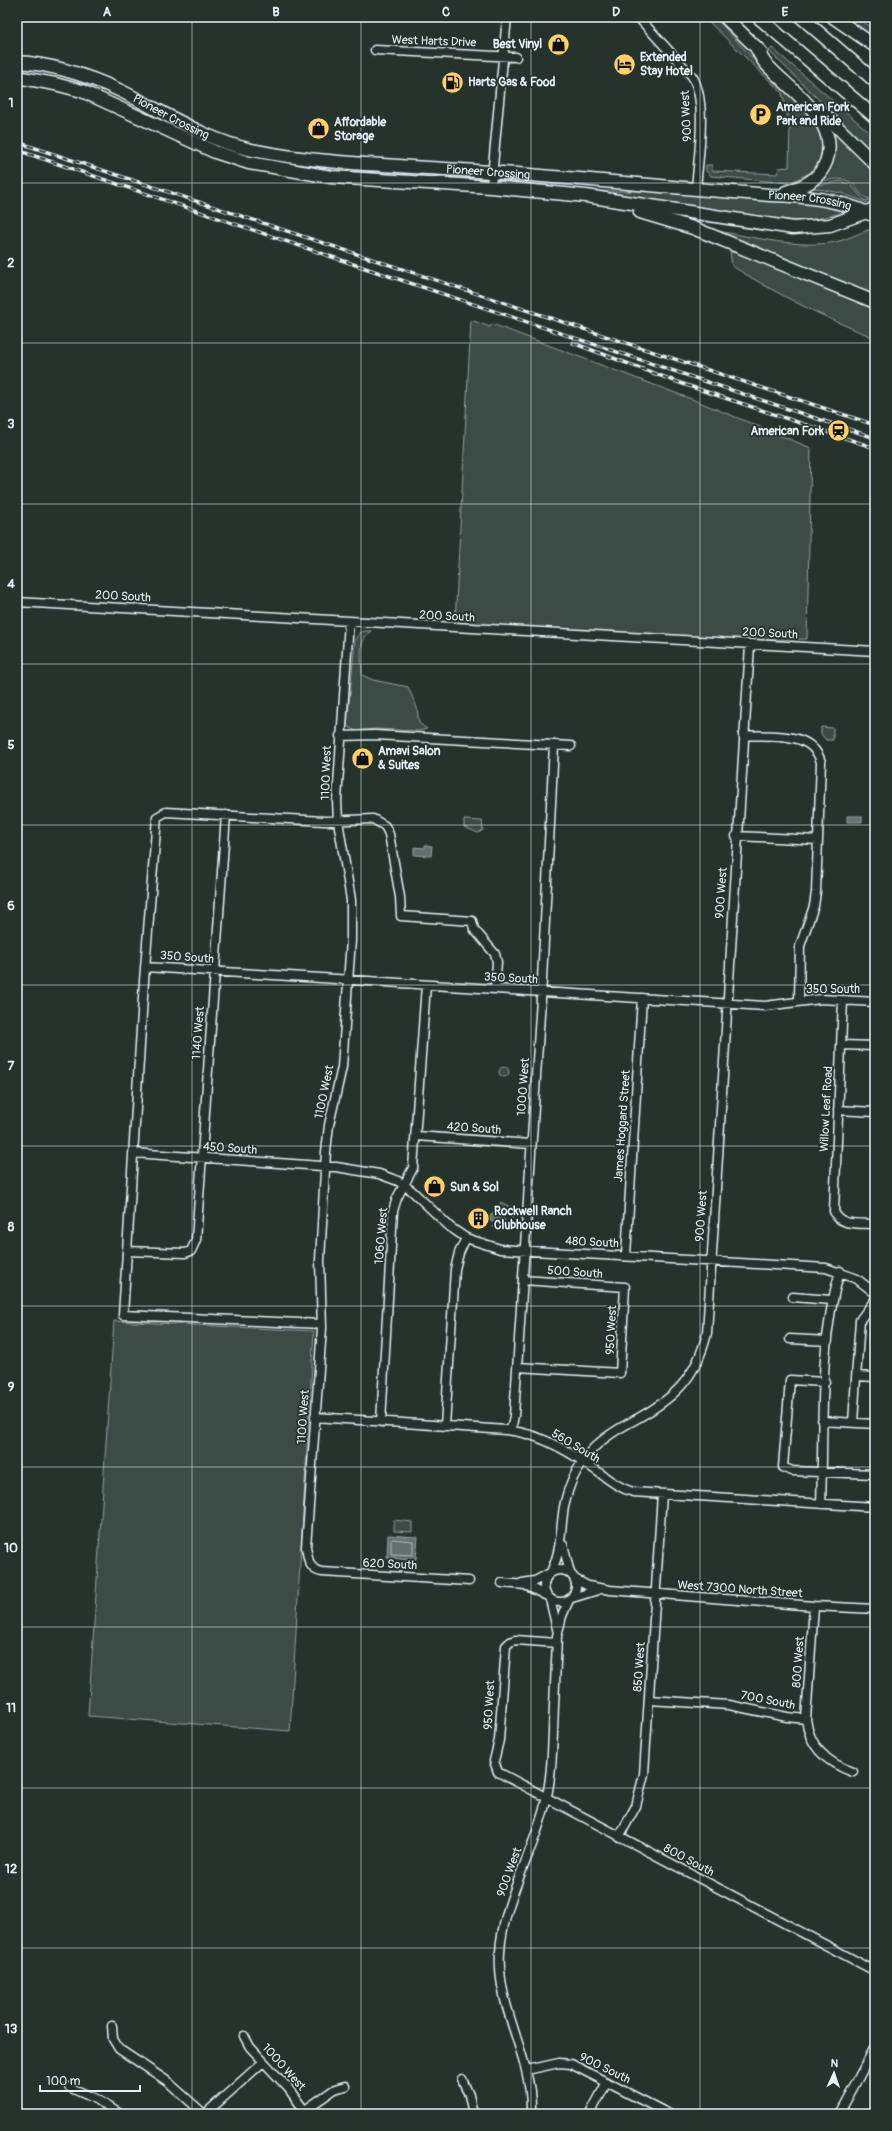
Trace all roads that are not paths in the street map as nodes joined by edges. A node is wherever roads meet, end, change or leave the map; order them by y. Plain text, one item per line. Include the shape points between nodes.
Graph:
1 (507, 17) edge
2 (638, 17) edge
3 (725, 17) edge
4 (758, 17) edge
5 (801, 17) edge
6 (833, 17) edge
7 (875, 46) edge
8 (756, 47) junction
9 (375, 50) dead end
10 (504, 56) junction
11 (516, 57) dead end
12 (17, 62) edge
13 (17, 77) edge
14 (875, 81) edge
15 (875, 117) edge
16 (875, 164) edge
17 (492, 172) junction
18 (491, 187) junction
19 (696, 189) junction
20 (770, 195) junction
21 (872, 212) edge
22 (875, 302) edge
23 (17, 602) edge
24 (349, 622) junction
25 (750, 644) junction
26 (875, 652) edge
27 (743, 735) junction
28 (340, 736) junction
29 (554, 745) junction
30 (571, 746) dead end
31 (226, 815) junction
32 (338, 821) junction
33 (736, 836) junction
34 (818, 840) junction
35 (145, 967) junction
36 (216, 971) junction
37 (348, 980) junction
38 (426, 985) junction
39 (495, 989) junction
40 (541, 992) junction
41 (642, 998) junction
42 (844, 1000) junction
43 (799, 1001) junction
44 (875, 1002) edge
45 (726, 1003) junction
46 (841, 1045) junction
47 (875, 1046) edge
48 (838, 1110) junction
49 (875, 1112) edge
50 (416, 1136) junction
51 (531, 1144) junction
52 (133, 1153) junction
53 (202, 1158) junction
54 (325, 1167) junction
55 (405, 1185) junction
56 (875, 1224) edge
57 (466, 1238) junction
58 (525, 1250) junction
59 (127, 1251) junction
60 (626, 1255) junction
61 (710, 1260) junction
62 (840, 1271) junction
63 (523, 1280) junction
64 (625, 1287) joint
65 (875, 1293) edge
66 (793, 1297) dead end
67 (831, 1300) junction
68 (875, 1300) edge
69 (322, 1324) junction
70 (790, 1339) dead end
71 (828, 1341) junction
72 (517, 1367) junction
73 (856, 1376) junction
74 (875, 1377) edge
75 (824, 1382) junction
76 (315, 1417) junction
77 (822, 1420) junction
78 (381, 1422) junction
79 (853, 1422) junction
80 (875, 1424) edge
81 (445, 1426) junction
82 (511, 1430) junction
83 (583, 1462) junction
84 (823, 1470) junction
85 (875, 1474) edge
86 (662, 1494) junction
87 (821, 1504) junction
88 (875, 1507) edge
89 (562, 1538) junction
90 (312, 1567) joint
91 (549, 1573) junction
92 (572, 1576) junction
93 (469, 1581) dead end
94 (502, 1583) dead end
95 (519, 1584) junction
96 (603, 1590) junction
97 (656, 1594) junction
98 (548, 1598) junction
99 (570, 1599) junction
100 (814, 1606) junction
101 (875, 1609) edge
102 (557, 1639) junction
103 (649, 1700) junction
104 (806, 1719) junction
105 (495, 1767) joint
106 (853, 1772) dead end
107 (547, 1799) junction
108 (619, 1837) junction
109 (875, 1971) edge
110 (112, 2026) dead end
111 (244, 2036) dead end
112 (875, 2047) edge
113 (263, 2062) junction
114 (527, 2070) junction
115 (462, 2079) dead end
116 (607, 2082) junction
117 (345, 2086) dead end
118 (69, 2087) dead end
119 (306, 2112) edge
120 (120, 2114) edge
121 (205, 2114) edge
122 (473, 2114) edge
123 (531, 2114) edge
124 (590, 2114) edge
125 (669, 2114) edge
126 (839, 2114) edge

1 - 10 street
2 - 19 street, 900 West via 692,76 698,87 700,133
3 - 8 highway
4 - 15 highway
5 - 14 highway
6 - 7 highway
8 - 16 highway
8 - 20 highway via 766,64 821,120 829,144 823,168 812,180 794,190
9 - 10 street, West Harts Drive
10 - 11 street, West Harts Drive
10 - 17 street
12 - 17 highway, Pioneer Crossing via 60,69 88,78 119,90 202,132 250,150 332,161
13 - 18 highway, Pioneer Crossing via 82,91 215,152 249,162 331,177
17 - 18 street
17 - 19 highway, Pioneer Crossing
18 - 21 highway, Pioneer Crossing via 604,198 788,228 830,225
18 - 22 highway via 518,196 596,205 668,219
19 - 20 highway, Pioneer Crossing
20 - 21 highway, Pioneer Crossing via 828,199
23 - 24 street, 200 South
24 - 25 street, 200 South
24 - 28 street, 1100 West
25 - 26 street, 200 South
25 - 27 street, 900 West
27 - 33 street, 900 West
27 - 34 street via 801,739 817,752 822,767
28 - 29 street via 375,735
28 - 32 street, 1100 West
29 - 30 street
29 - 40 street, 1000 West
31 - 32 street
31 - 35 street via 166,812 157,817
31 - 36 street, 1140 West
32 - 37 street, 1100 West via 351,900
32 - 39 street via 373,819 385,826 389,834 401,916 472,921 474,929 495,954
33 - 34 street
33 - 45 street, 900 West
34 - 43 street via 815,899 800,946
35 - 36 street, 350 South
35 - 52 street
36 - 37 street, 350 South
36 - 53 street, 1140 West
37 - 38 street, 350 South
37 - 54 street, 1100 West via 343,1059 329,1124
38 - 39 street, 350 South
38 - 50 street, 1060 West
39 - 40 street, 350 South
40 - 41 street, 350 South
40 - 51 street, 1000 West
41 - 45 street, 350 South
41 - 60 street, James Hoggard Street
42 - 43 street, 350 South
42 - 44 street, 350 South
42 - 46 street, Willow Leaf Road
43 - 45 street, 350 South via 769,1005
45 - 61 street, 900 West
46 - 47 street
46 - 48 street, Willow Leaf Road
48 - 49 street
48 - 56 street, Willow Leaf Road via 834,1205 837,1218 846,1222
50 - 51 street, 420 South
50 - 55 street, 1060 West via 414,1168
51 - 58 street, 1000 West
52 - 53 street, 450 South
52 - 59 street
53 - 54 street, 450 South
53 - 59 street, 1140 West via 196,1240 191,1251
54 - 55 street, 480 South via 370,1171
54 - 69 street, 1100 West via 320,1260
55 - 57 street, 480 South
55 - 78 street, 1060 West via 393,1211
57 - 58 street, 480 South via 492,1247
57 - 81 street via 455,1269
58 - 60 street, 480 South
58 - 63 street, 1000 West
59 - 69 street via 123,1315
60 - 61 street, 480 South
61 - 62 street, 480 South
61 - 83 street, 900 West via 707,1333 702,1351 690,1374 668,1400 605,1438
62 - 65 street, 480 South via 857,1279
62 - 67 street
63 - 64 street, 500 South
63 - 72 street, 1000 West
64 - 72 street, 950 West via 620,1373
66 - 67 street
67 - 71 street
68 - 73 street via 860,1320
69 - 76 street, 1100 West
70 - 71 street
71 - 75 street
72 - 82 street, 1000 West
73 - 74 street
73 - 79 street
75 - 77 street
75 - 84 street via 790,1380 783,1467 792,1471
76 - 78 street, 560 South
76 - 90 street, 1100 West via 306,1547 308,1562
77 - 79 street
77 - 84 street
78 - 81 street, 560 South
79 - 80 street
81 - 82 street, 560 South
82 - 83 street, 560 South via 562,1448
83 - 86 street, 560 South via 621,1488 640,1493
83 - 89 street, 900 West via 575,1473 566,1498
84 - 85 street
84 - 87 street
86 - 87 street, 560 South
86 - 97 street, 850 West
87 - 88 street, 560 South
89 - 91 street, 900 West via 558,1556
89 - 92 street, 900 West
90 - 93 street, 620 South via 322,1572
91 - 92 street via 559,1570
91 - 95 street via 535,1581
91 - 98 street via 543,1585
92 - 96 street, West 7300 North Street via 588,1586
92 - 99 street via 576,1587
94 - 95 street
95 - 98 street via 536,1589
96 - 97 street, West 7300 North Street
96 - 99 street, West 7300 North Street via 586,1592
97 - 100 street, West 7300 North Street
97 - 103 street, 850 West
98 - 99 street via 561,1602
98 - 102 street, 900 West
99 - 102 street, 900 West via 562,1616
100 - 101 street, West 7300 North Street
100 - 104 street, 800 West
102 - 105 street, 950 West via 516,1640 508,1644 504,1652
102 - 107 street, 900 West via 551,1776
103 - 104 street, 700 South via 729,1705
103 - 108 street, 850 West via 643,1782 636,1806
104 - 106 street, 700 South via 810,1738 818,1752
105 - 107 street, 800 South via 500,1774
107 - 108 street, 800 South
107 - 114 street, 900 West via 506,1918 500,1952 503,1994
108 - 109 street, 800 South
110 - 121 street via 113,2039 119,2049 167,2081
111 - 113 street, 1000 West
112 - 126 street
113 - 119 street, 1000 West via 285,2084
113 - 121 street
114 - 116 street, 900 South via 567,2063
114 - 123 street, 900 West
115 - 122 street
116 - 124 street
116 - 125 street, 900 South
117 - 119 street via 335,2089
118 - 120 street via 96,2099

